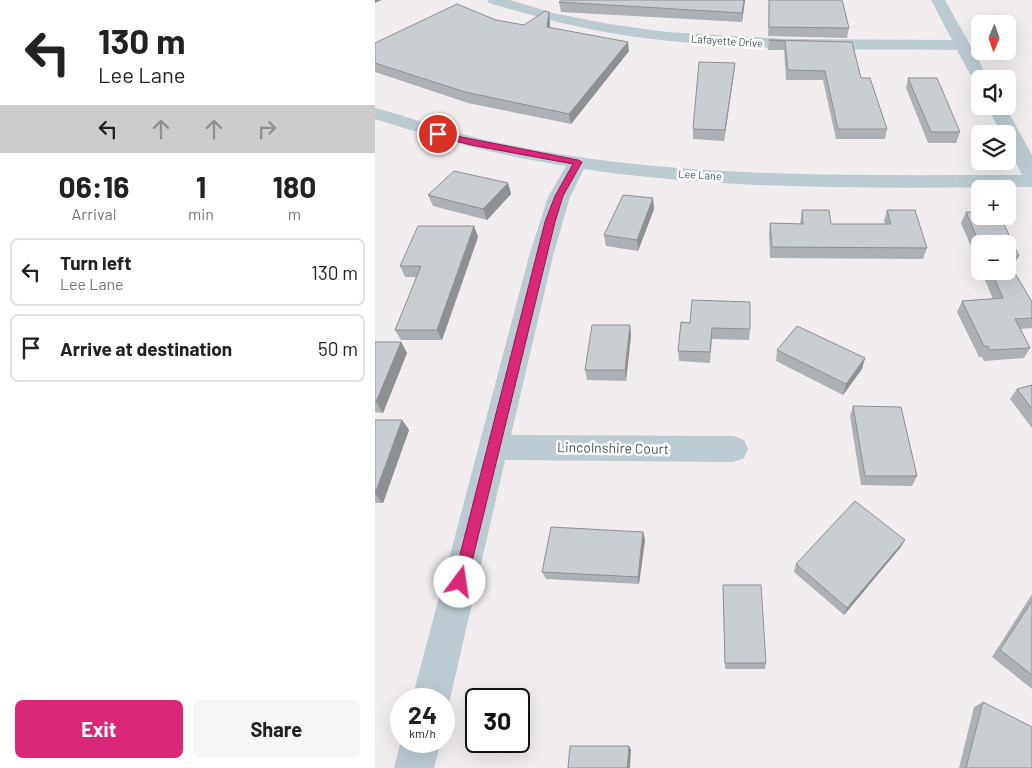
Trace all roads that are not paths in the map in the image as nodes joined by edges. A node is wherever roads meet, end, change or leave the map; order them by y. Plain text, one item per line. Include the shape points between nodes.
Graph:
1 (494, 0) edge
2 (938, 0) edge
3 (963, 45) junction
4 (976, 70) edge
5 (375, 113) edge
6 (1001, 115) edge
7 (578, 162) junction
8 (1032, 174) edge
9 (1032, 181) edge
10 (494, 446) junction
11 (733, 449) dead end
12 (434, 688) edge
13 (418, 753) edge
14 (414, 768) edge

1 - 3 street, Lafayette Drive via 563,20 687,39 776,44
2 - 3 street
3 - 4 street
5 - 7 street, Lee Lane via 471,142
6 - 8 street
7 - 9 street, Lee Lane via 680,174 778,180
7 - 10 street via 559,196 550,222
10 - 11 street, Lincolnshire Court
10 - 12 street
13 - 14 street

